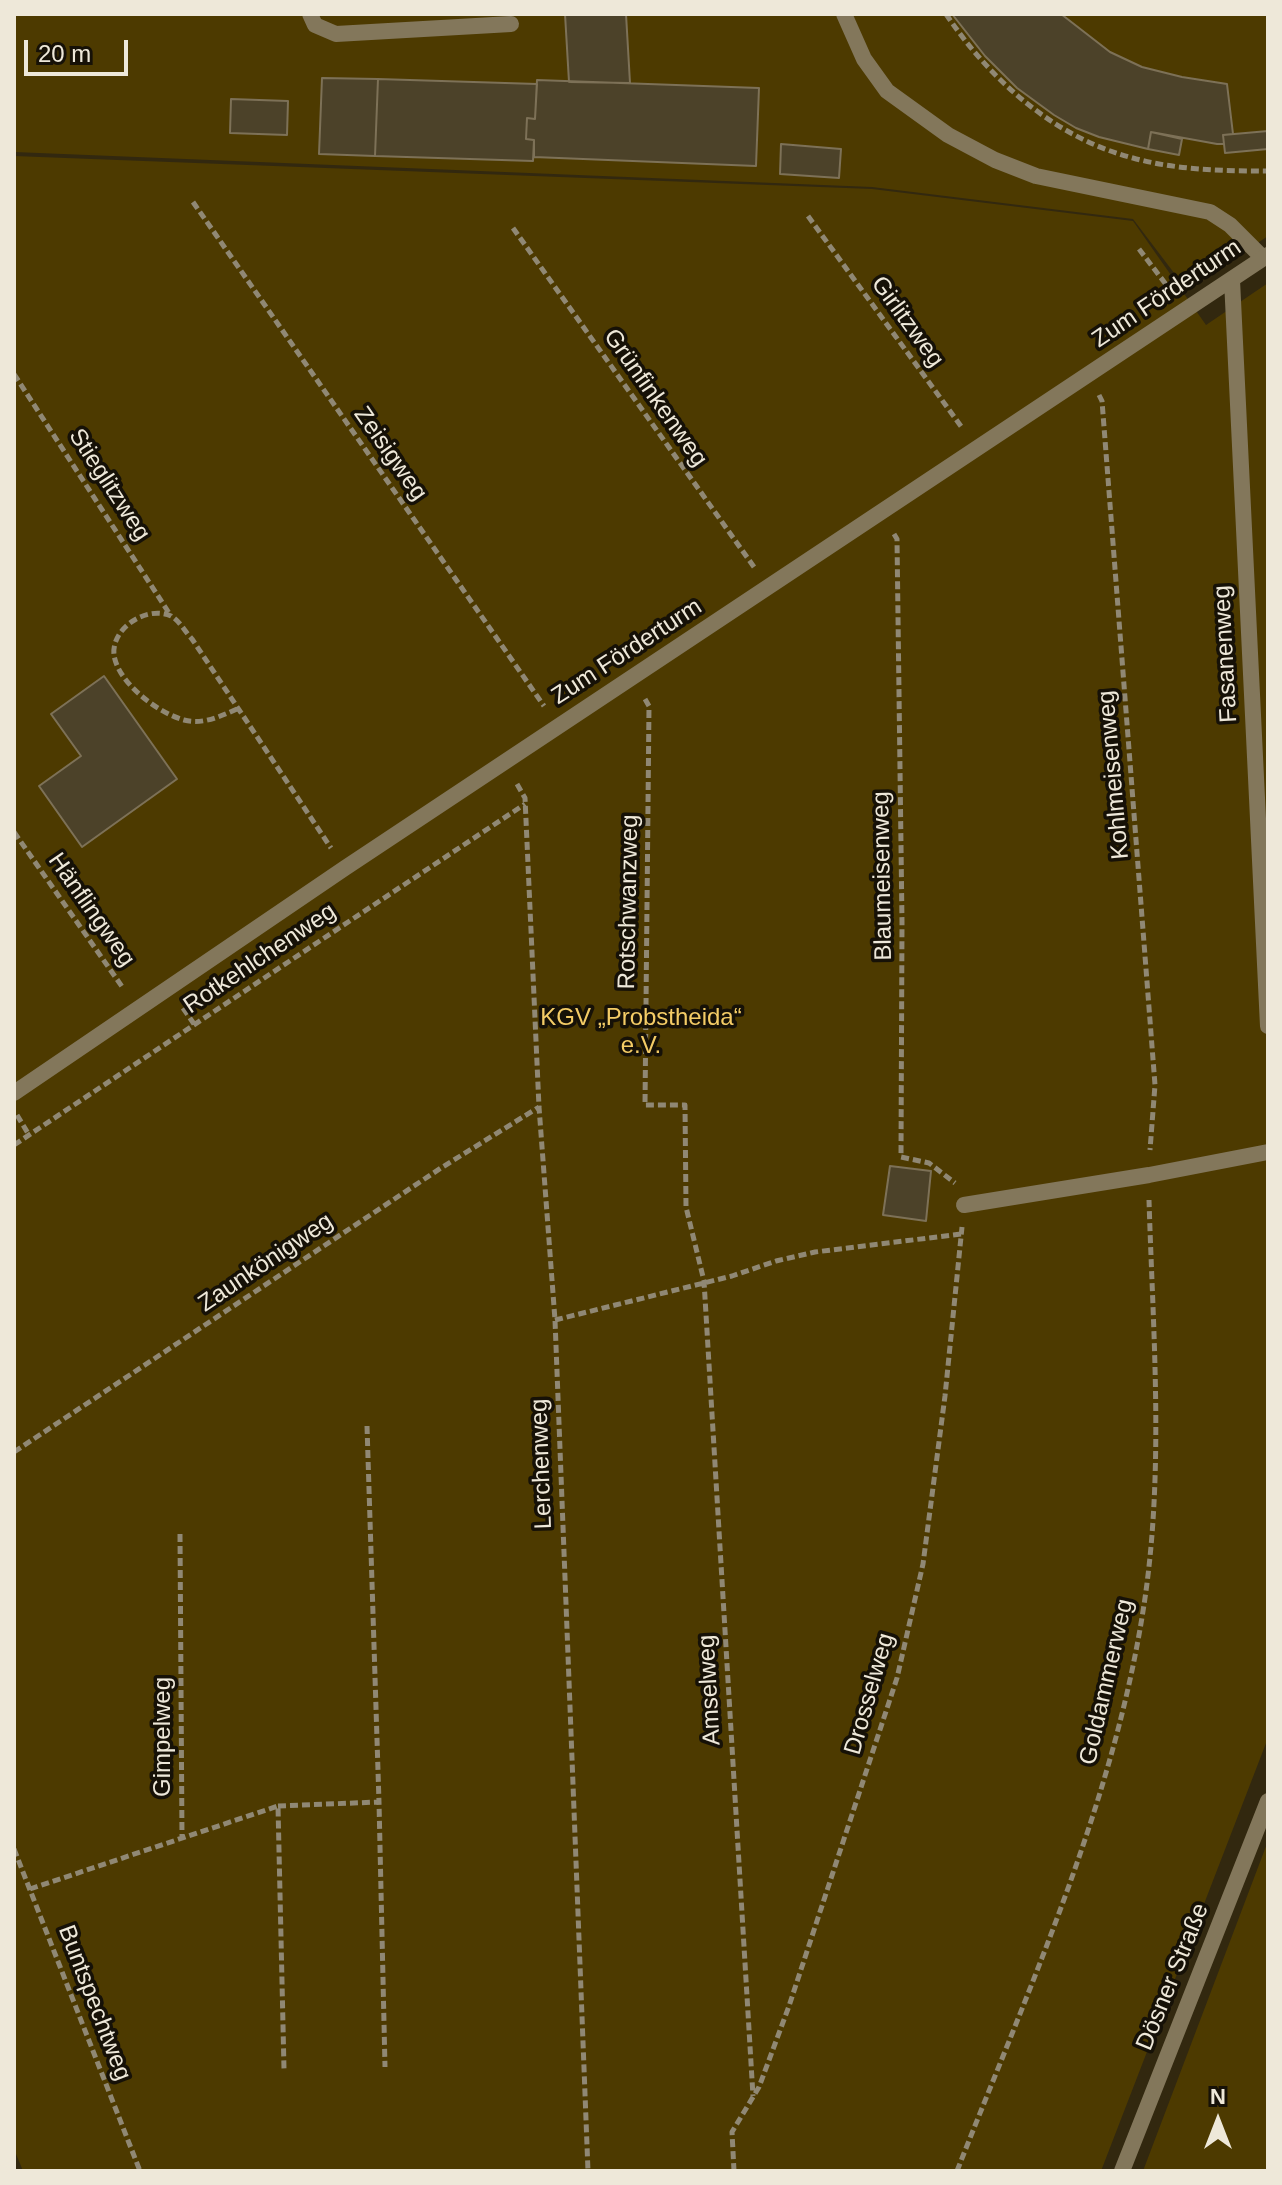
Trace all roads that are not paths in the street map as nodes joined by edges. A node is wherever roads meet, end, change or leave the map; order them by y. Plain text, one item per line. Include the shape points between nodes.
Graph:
1 (310, 14) edge
2 (844, 14) edge
3 (511, 24) dead end
4 (1266, 257) edge
5 (1232, 280) junction
6 (1268, 1026) edge
7 (14, 1093) edge
8 (1268, 1152) edge
9 (964, 1205) road end
10 (1268, 1801) edge
11 (1122, 2171) edge

1 - 3 street via 315,25 336,34
2 - 4 street via 864,59 887,91 948,135 1036,176 1210,212
4 - 5 street, Zum Förderturm
5 - 6 street, Fasanenweg
5 - 7 street, Zum Förderturm
8 - 9 street
10 - 11 street, Dösner Straße

